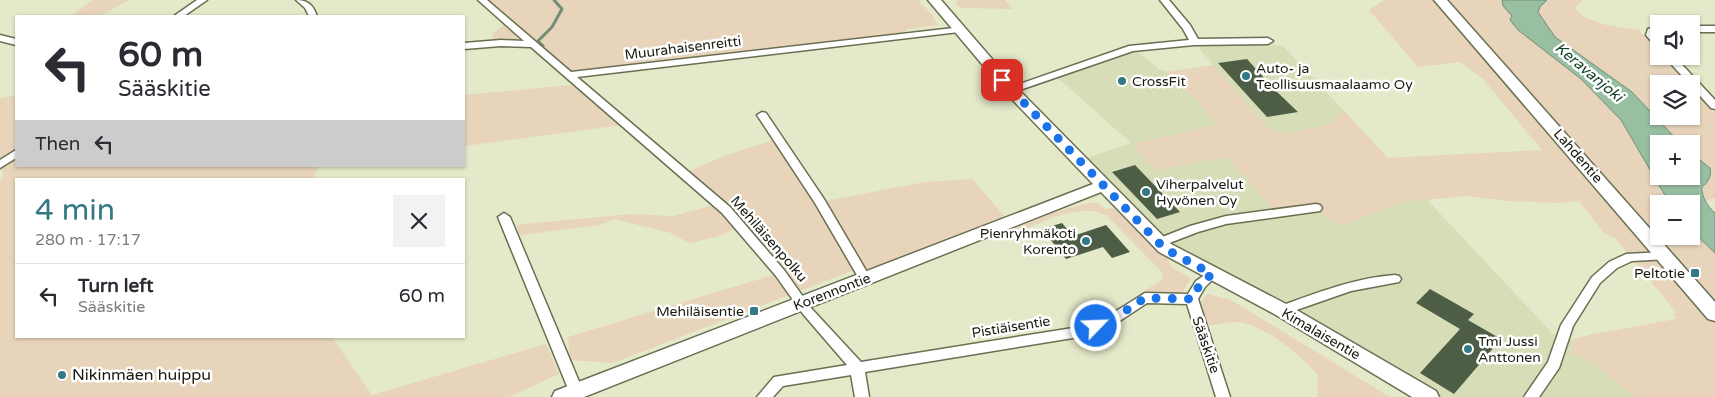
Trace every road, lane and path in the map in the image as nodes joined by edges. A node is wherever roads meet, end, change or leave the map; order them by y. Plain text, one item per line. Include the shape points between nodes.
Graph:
1 (203, 0) edge
2 (300, 0) edge
3 (482, 0) edge
4 (934, 0) edge
5 (1164, 0) edge
6 (1440, 0) edge
7 (180, 15) edge
8 (313, 15) edge
9 (1715, 28) edge
10 (959, 29) junction
11 (1700, 29) edge
12 (0, 38) edge
13 (1268, 41) dead end
14 (15, 42) edge
15 (1194, 42) junction
16 (533, 44) junction
17 (465, 46) edge
18 (1677, 65) edge
19 (569, 75) junction
20 (1011, 90) junction
21 (1715, 106) edge
22 (762, 115) dead end
23 (15, 154) edge
24 (0, 165) edge
25 (1102, 186) junction
26 (1316, 208) dead end
27 (504, 217) dead end
28 (1159, 243) junction
29 (1664, 256) junction
30 (1212, 274) junction
31 (1395, 278) dead end
32 (865, 279) junction
33 (1192, 299) junction
34 (802, 304) junction
35 (1282, 310) junction
36 (1715, 314) edge
37 (857, 367) junction
38 (569, 394) edge
39 (764, 397) edge
40 (862, 397) edge
41 (1223, 397) edge
42 (1429, 397) edge
43 (1531, 397) edge

1 - 7 street
2 - 8 street
3 - 16 street
4 - 10 street
5 - 15 street via 1195,38
6 - 29 main road, Lahdentie
9 - 11 street
10 - 19 street, Muurahaisenreitti
10 - 20 street
12 - 14 street
13 - 15 street
15 - 20 street via 1132,48
16 - 17 street
16 - 19 street
18 - 21 street
19 - 34 street, Mehiläisenpolku via 726,210
20 - 25 street
22 - 32 street via 820,202
23 - 24 street
25 - 28 street
25 - 32 street, Korennontie
26 - 28 street via 1226,220
27 - 38 street
28 - 30 street
29 - 36 street, Lahdentie
29 - 43 street via 1630,258 1613,265 1596,280 1568,325 1554,364
30 - 33 street, Sääskitie via 1200,284
30 - 35 street, Kimalaisentie
31 - 35 street via 1372,280
32 - 34 street, Korennontie
33 - 37 street, Pistiäisentie via 1145,298 1107,323 1079,332
33 - 41 street, Sääskitie
34 - 37 street, Mehiläisenpolku
34 - 38 street, Korennontie
35 - 42 street, Kimalaisentie
37 - 39 street, Pistiäisentie via 779,381
37 - 40 street

